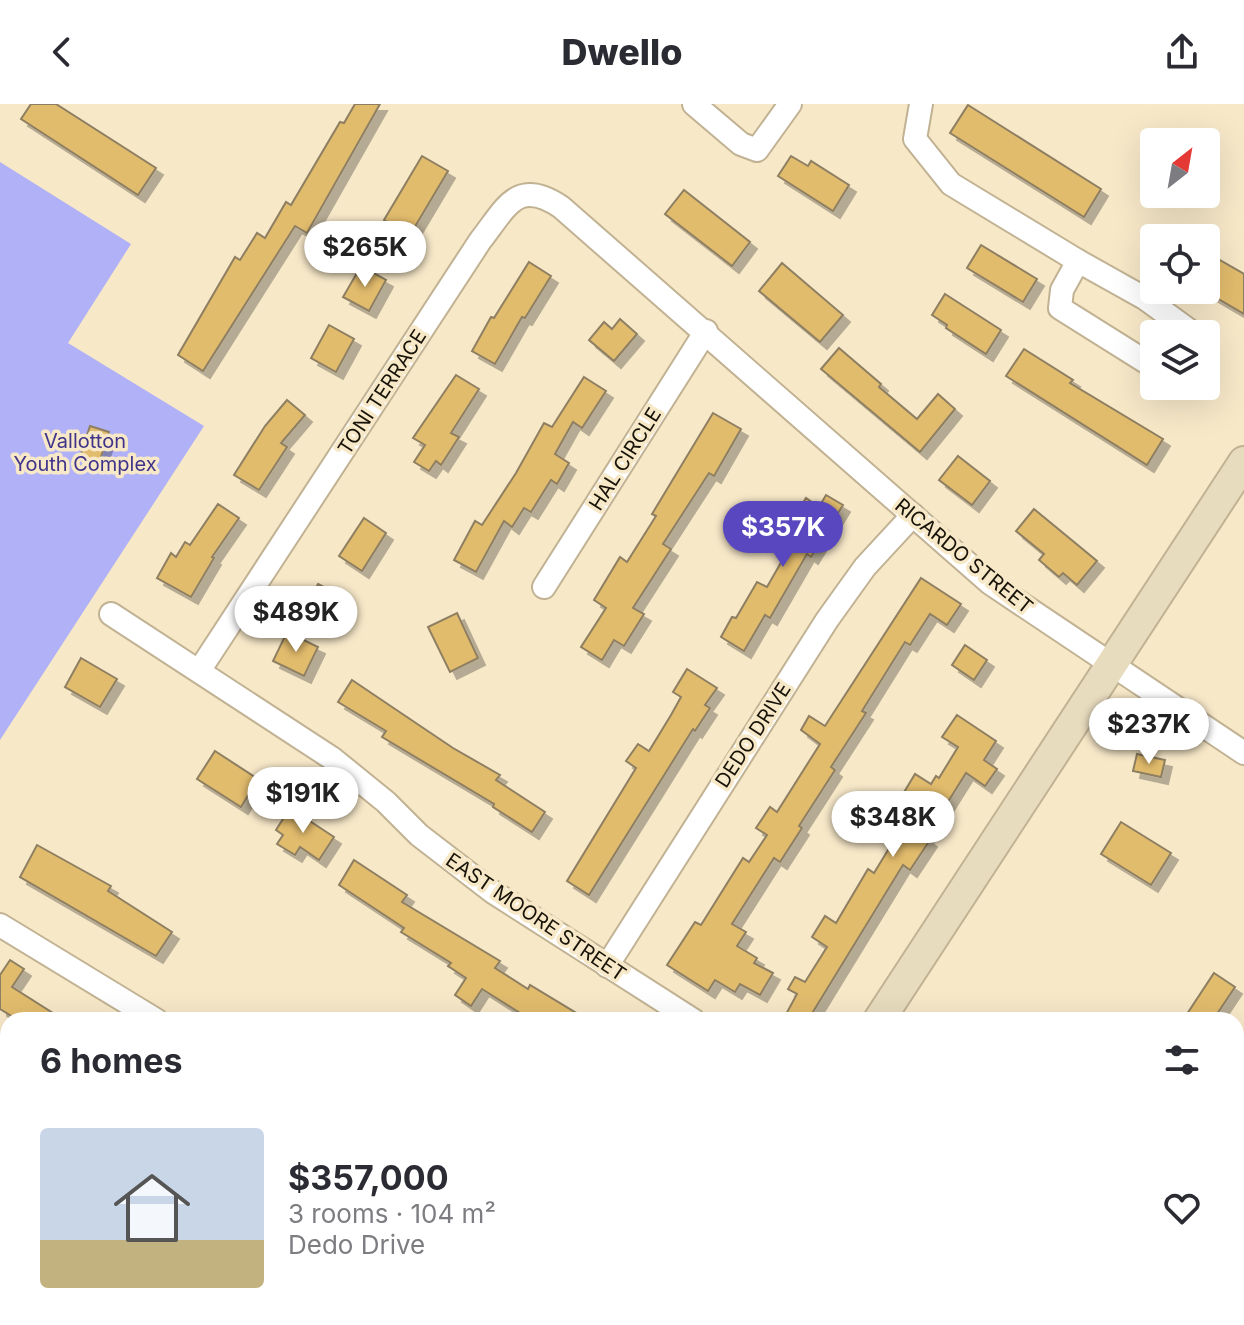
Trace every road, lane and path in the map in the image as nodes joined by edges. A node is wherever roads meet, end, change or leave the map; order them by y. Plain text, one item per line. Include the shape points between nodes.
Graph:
1 (694, 104) edge
2 (790, 104) edge
3 (921, 104) edge
4 (1078, 261) junction
5 (1175, 320) edge
6 (706, 331) junction
7 (1140, 358) edge
8 (1244, 462) edge
9 (913, 515) junction
10 (544, 587) dead end
11 (111, 614) dead end
12 (1112, 663) junction
13 (199, 671) junction
14 (1244, 753) edge
15 (0, 925) edge
16 (607, 966) junction
17 (143, 1012) edge
18 (680, 1012) edge
19 (884, 1012) edge

1 - 2 street via 741,144 757,150
3 - 4 street via 915,139 951,184
4 - 5 street
4 - 7 street via 1062,290 1060,308
6 - 9 street, RICARDO STREET
6 - 10 street, HAL CIRCLE
6 - 13 street, TONI TERRACE via 561,207 529,193 514,198 480,241
8 - 12 main road
9 - 12 street, RICARDO STREET via 990,583
9 - 16 street, DEDO DRIVE via 865,567 827,620
11 - 13 street, EAST MOORE STREET
12 - 14 street, RICARDO STREET
12 - 19 main road
13 - 16 street, EAST MOORE STREET via 333,759 463,870
15 - 17 street
16 - 18 street, EAST MOORE STREET

